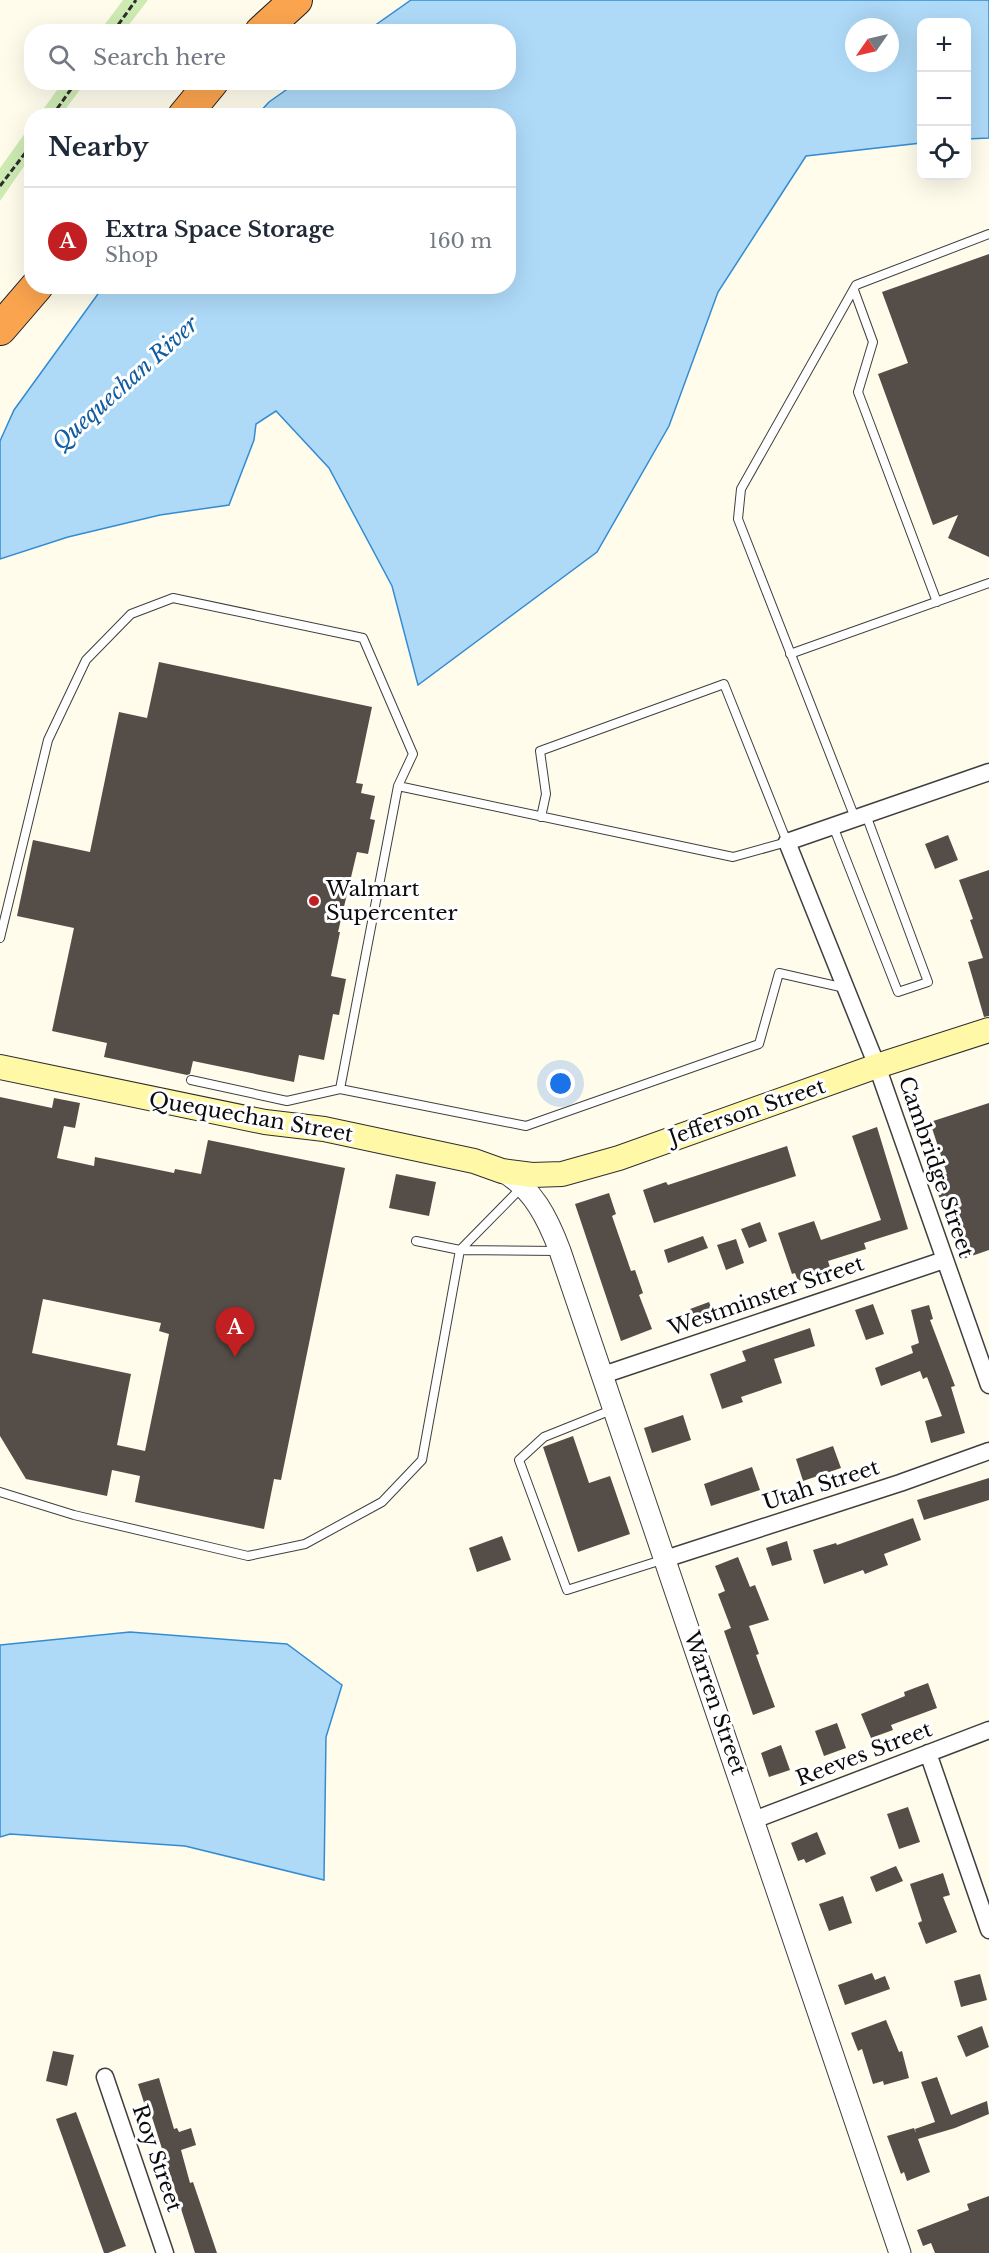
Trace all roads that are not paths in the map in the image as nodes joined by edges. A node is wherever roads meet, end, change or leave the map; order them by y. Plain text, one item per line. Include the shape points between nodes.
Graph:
1 (296, 0) edge
2 (270, 24) edge
3 (206, 90) edge
4 (191, 108) edge
5 (989, 234) edge
6 (854, 290) junction
7 (30, 294) edge
8 (0, 329) edge
9 (989, 583) edge
10 (937, 602) junction
11 (790, 654) junction
12 (989, 772) edge
13 (398, 786) junction
14 (541, 817) junction
15 (860, 817) junction
16 (833, 826) junction
17 (787, 842) junction
18 (0, 938) edge
19 (846, 988) junction
20 (989, 1030) edge
21 (877, 1066) junction
22 (0, 1067) edge
23 (191, 1080) dead end
24 (340, 1089) junction
25 (502, 1171) junction
26 (523, 1185) junction
27 (416, 1241) dead end
28 (460, 1250) junction
29 (560, 1251) junction
30 (944, 1260) junction
31 (603, 1375) junction
32 (989, 1385) edge
33 (614, 1409) junction
34 (989, 1451) edge
35 (0, 1492) edge
36 (665, 1559) junction
37 (989, 1730) edge
38 (928, 1753) junction
39 (754, 1820) junction
40 (989, 1930) edge
41 (105, 2077) dead end
42 (165, 2253) edge
43 (900, 2253) edge

1 - 2 highway
3 - 4 highway
5 - 6 lane via 856,285
6 - 10 lane via 873,342 858,392
6 - 11 lane via 741,489 738,519
7 - 8 highway
9 - 10 lane
10 - 11 lane
11 - 15 lane
12 - 15 street
13 - 14 lane
13 - 18 lane via 413,754 363,638 173,598 131,614 86,660 48,740
13 - 24 lane
14 - 17 lane via 733,857
14 - 17 lane via 546,794 540,751 723,684
15 - 16 street
15 - 16 lane via 928,982 898,992
16 - 17 street
17 - 19 street, Cambridge Street
19 - 21 street, Cambridge Street
19 - 24 lane via 779,973 759,1044 526,1126
20 - 21 main road, Jefferson Street
21 - 25 main road, Jefferson Street via 583,1169 548,1176
21 - 30 street, Cambridge Street
22 - 25 main road, Quequechan Street via 265,1122 324,1129 474,1161
23 - 24 lane via 287,1101
25 - 26 street, Warren Street
26 - 28 lane
26 - 29 street, Warren Street via 544,1215
27 - 28 lane
28 - 29 lane
28 - 35 lane via 422,1460 382,1502 305,1544 248,1557 74,1515
29 - 31 street, Warren Street
30 - 31 street, Westminster Street
30 - 32 street, Cambridge Street
31 - 33 street, Warren Street
33 - 36 street, Warren Street
33 - 36 lane via 544,1437 519,1460 567,1590
34 - 36 street, Utah Street
36 - 39 street, Warren Street
37 - 38 street, Reeves Street
38 - 39 street, Reeves Street
38 - 40 street
39 - 43 street, Warren Street
41 - 42 street, Roy Street

